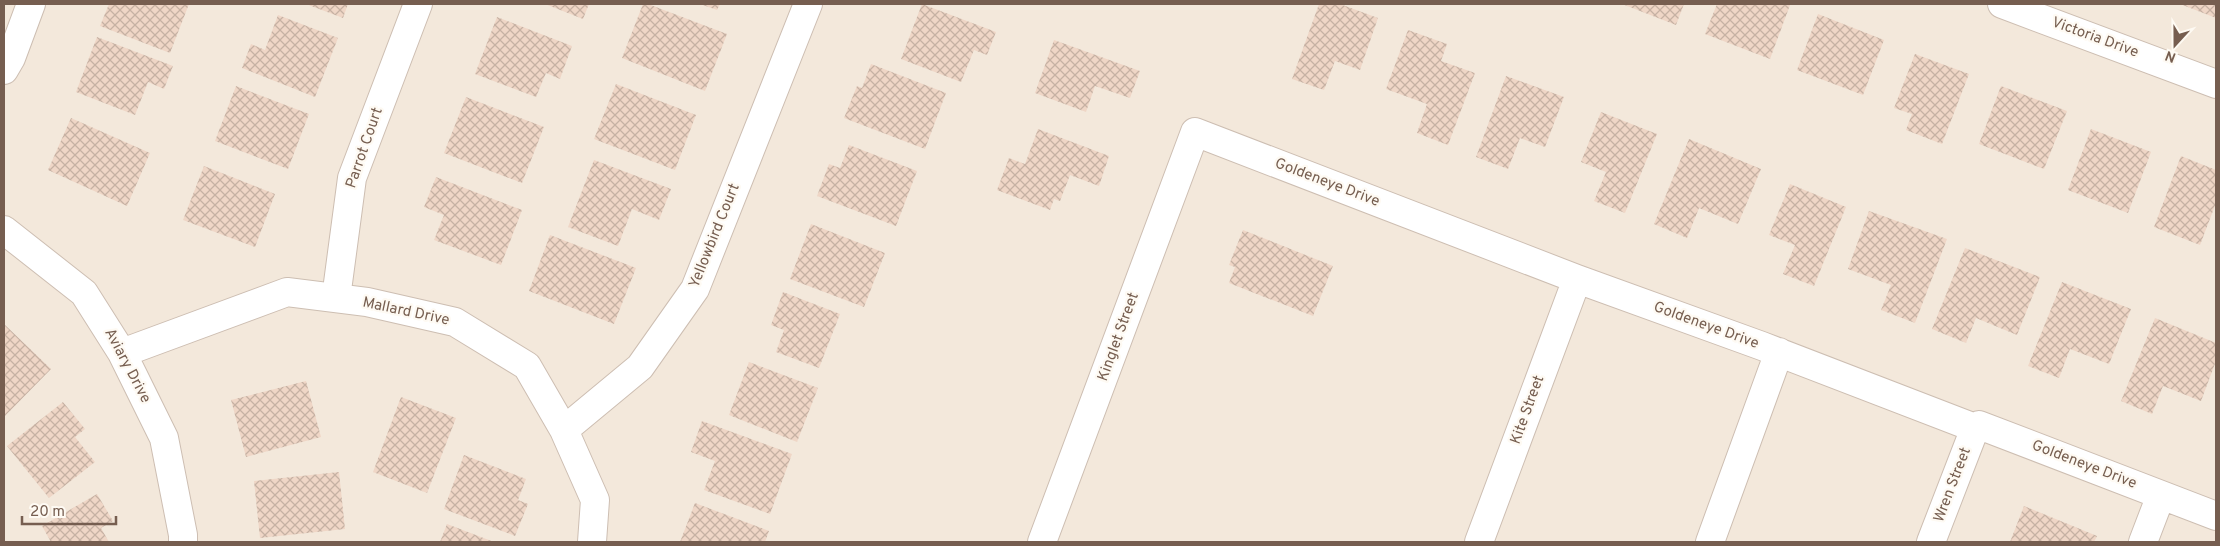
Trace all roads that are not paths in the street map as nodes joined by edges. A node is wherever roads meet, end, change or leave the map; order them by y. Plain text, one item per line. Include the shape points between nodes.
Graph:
1 (31, 4) edge
2 (418, 4) edge
3 (808, 4) edge
4 (2002, 4) edge
5 (4, 70) edge
6 (2216, 84) edge
7 (1195, 132) joint
8 (4, 230) edge
9 (1577, 279) junction
10 (336, 298) junction
11 (1779, 352) junction
12 (122, 353) junction
13 (1975, 428) junction
14 (564, 430) junction
15 (2161, 495) junction
16 (2216, 516) edge
17 (183, 542) edge
18 (592, 542) edge
19 (1042, 542) edge
20 (1480, 542) edge
21 (1710, 542) edge
22 (1931, 542) edge
23 (2143, 542) edge

1 - 5 street
2 - 10 street, Parrot Court via 352,178
3 - 14 street, Yellowbird Court via 695,289 640,367
4 - 6 street, Victoria Drive
7 - 9 street, Goldeneye Drive
7 - 19 street, Kinglet Street
8 - 12 street, Aviary Drive via 84,293
9 - 11 street, Goldeneye Drive
9 - 20 street, Kite Street
10 - 12 street, Mallard Drive via 287,292
10 - 14 street, Mallard Drive via 456,322 527,366
11 - 13 street, Goldeneye Drive
11 - 21 street
12 - 17 street, Aviary Drive via 164,438
13 - 15 street, Goldeneye Drive via 1978,425
13 - 22 street, Wren Street
14 - 18 street, Mallard Drive via 595,500
15 - 16 street, Goldeneye Drive
15 - 23 street

